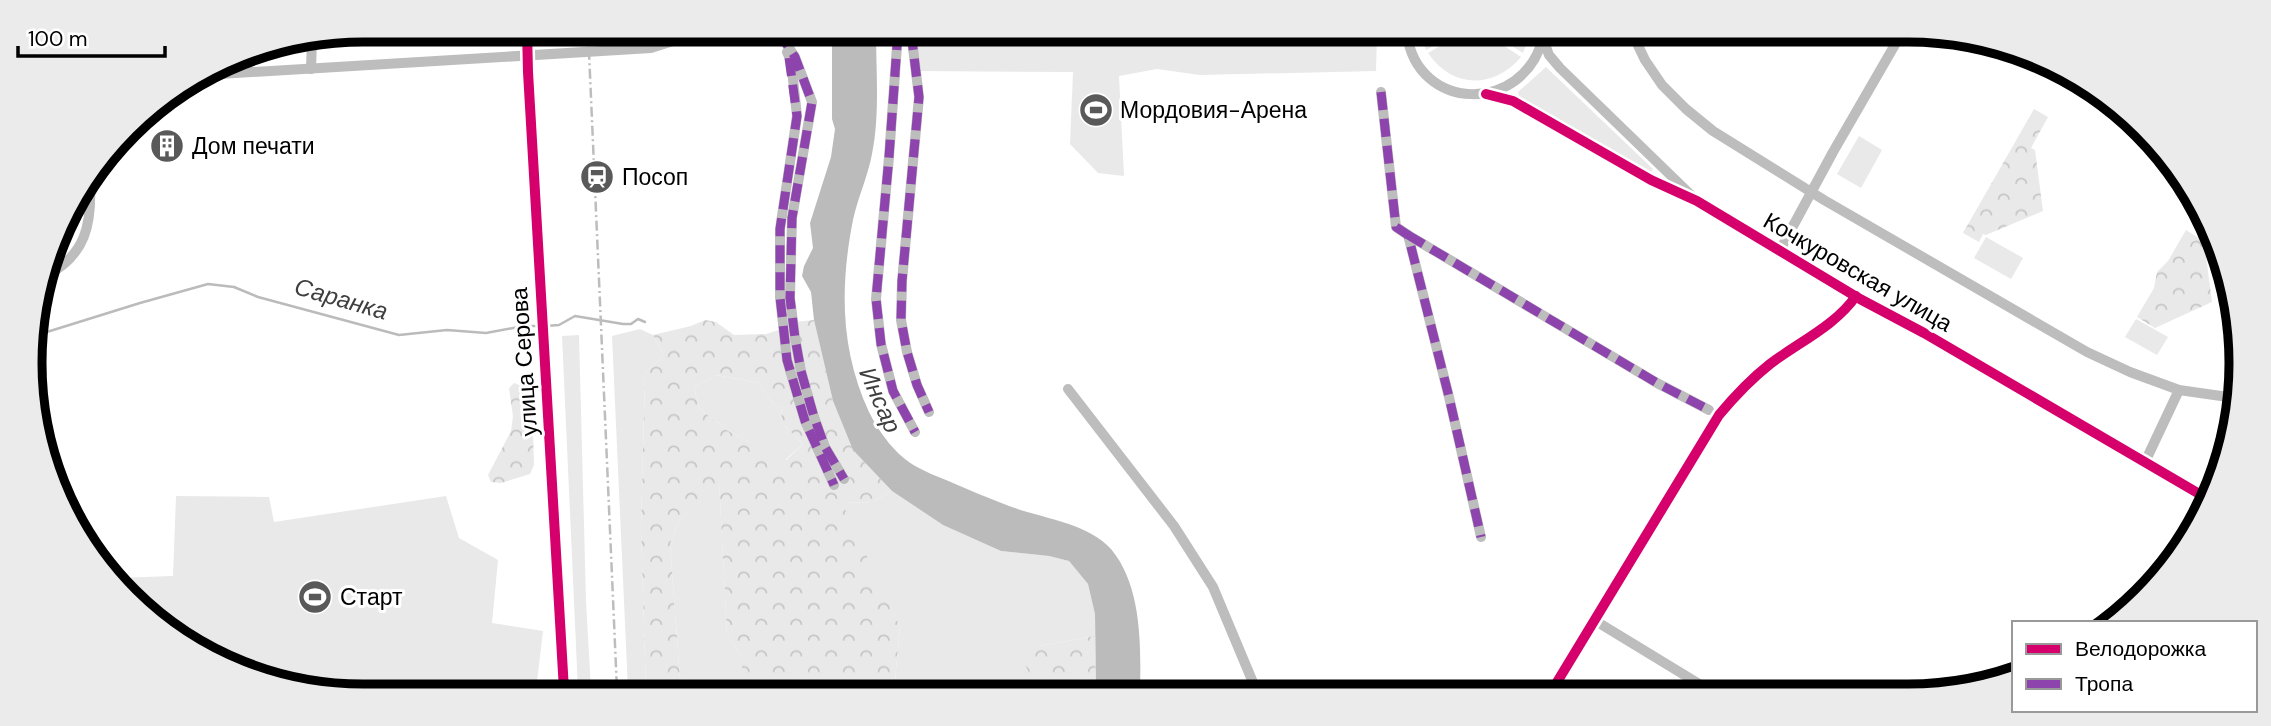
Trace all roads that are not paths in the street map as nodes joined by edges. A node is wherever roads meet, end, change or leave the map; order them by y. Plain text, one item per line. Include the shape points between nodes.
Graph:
1 (527, 42) edge
2 (636, 42) edge
3 (670, 42) edge
4 (782, 42) edge
5 (785, 42) edge
6 (897, 42) edge
7 (912, 42) edge
8 (1409, 42) edge
9 (1541, 42) edge
10 (1545, 42) edge
11 (1636, 42) edge
12 (1897, 42) edge
13 (312, 46) edge
14 (628, 50) junction
15 (528, 56) junction
16 (311, 69) junction
17 (223, 74) edge
18 (1381, 92) dead end
19 (1486, 94) junction
20 (1813, 192) junction
21 (90, 195) edge
22 (1697, 201) junction
23 (1408, 236) junction
24 (1779, 252) junction
25 (56, 270) edge
26 (1856, 296) junction
27 (1068, 389) dead end
28 (2179, 390) junction
29 (2227, 397) edge
30 (1709, 410) dead end
31 (929, 412) dead end
32 (915, 432) dead end
33 (2145, 462) junction
34 (844, 479) dead end
35 (834, 485) dead end
36 (2201, 495) edge
37 (1481, 537) dead end
38 (1594, 620) junction
39 (564, 684) edge
40 (1254, 684) edge
41 (1556, 684) edge
42 (1699, 684) edge

1 - 15 street, улица Серова
2 - 14 street
3 - 14 street
4 - 35 street via 790,61 797,116 780,229 780,297 787,360 805,421
5 - 34 street via 813,102 792,218 790,299 795,338 814,417
6 - 32 street via 876,299 893,391
7 - 31 street via 919,97 901,320 917,385
8 - 19 street, Кочкуровская улица via 1417,63 1436,82 1461,93
9 - 19 street via 1527,71 1509,86
10 - 22 street, Кочкуровская улица via 1560,68
11 - 20 street via 1662,85 1686,109 1713,131
12 - 20 street
13 - 16 street
14 - 15 street
15 - 16 street
15 - 39 street, улица Серова
16 - 17 street
18 - 23 street via 1396,227
19 - 22 street, Кочкуровская улица via 1513,101 1651,180
20 - 24 street
20 - 28 street via 2087,352
21 - 25 street via 81,245
22 - 24 street, Кочкуровская улица
23 - 30 street
23 - 37 street
24 - 26 street, Кочкуровская улица
26 - 33 street, Кочкуровская улица
26 - 38 street via 1845,311 1769,365 1719,415
27 - 40 street via 1174,526 1213,587
28 - 29 street
28 - 33 street
33 - 36 street, Кочкуровская улица
38 - 41 street
38 - 42 street

